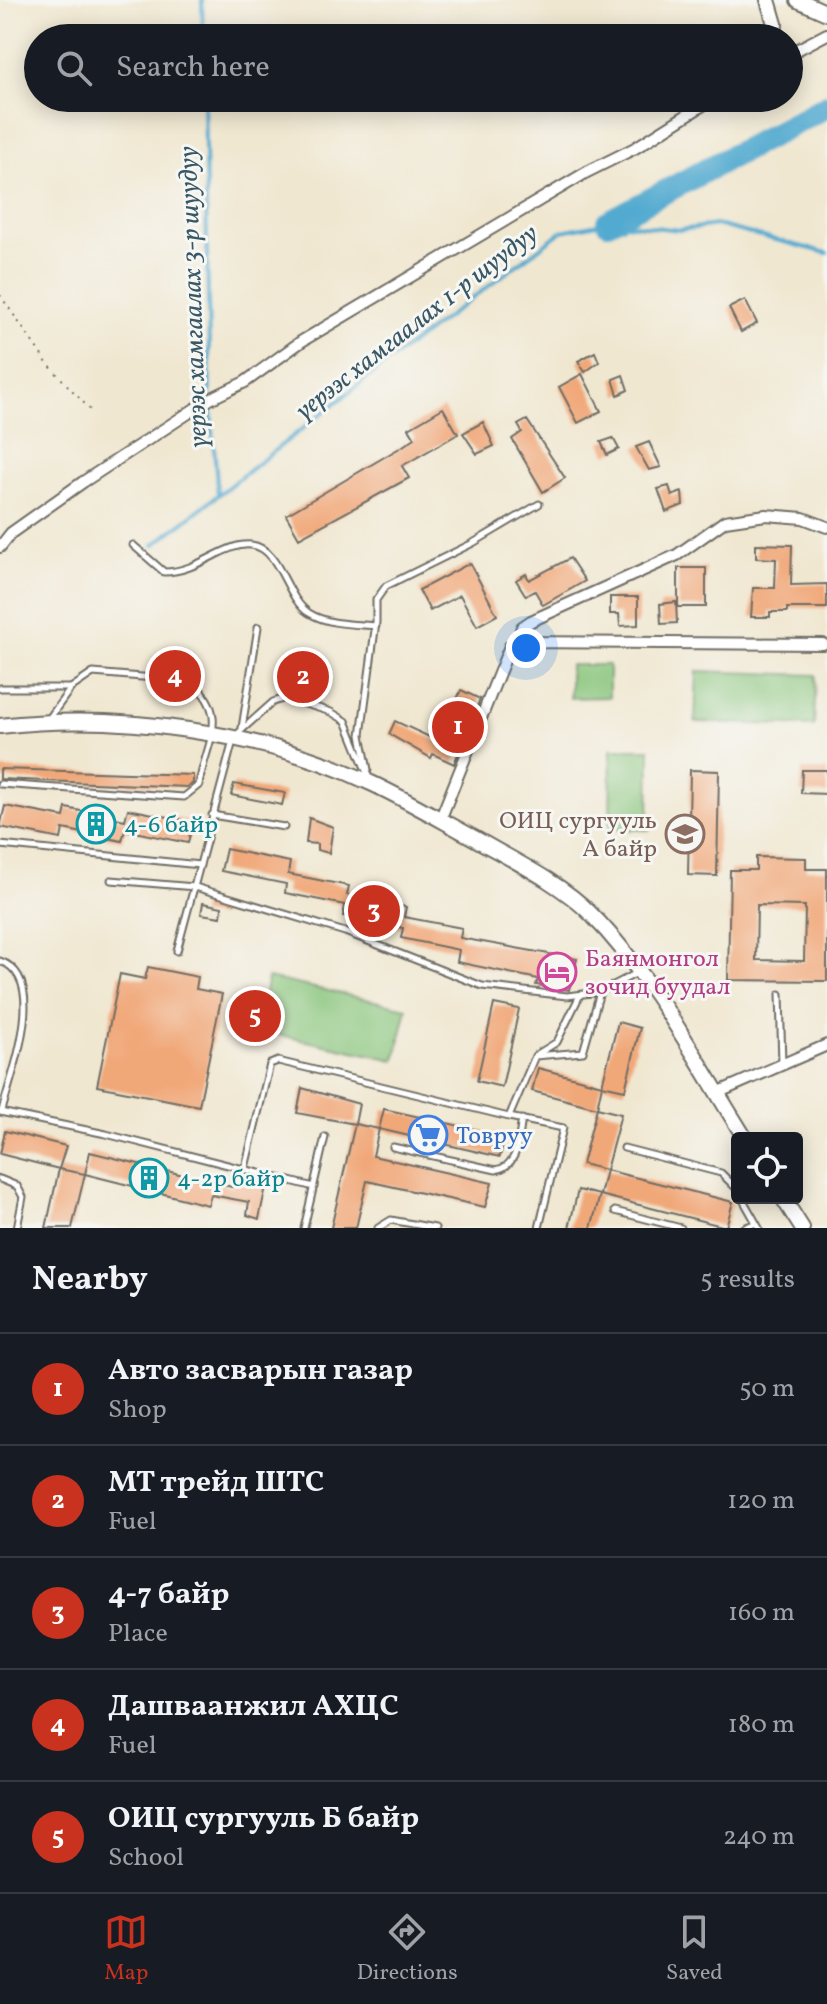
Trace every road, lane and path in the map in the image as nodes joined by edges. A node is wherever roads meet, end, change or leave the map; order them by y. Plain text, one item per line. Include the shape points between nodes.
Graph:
1 (768, 0) edge
2 (798, 0) edge
3 (827, 13) edge
4 (775, 24) edge
5 (827, 34) edge
6 (803, 47) edge
7 (692, 112) edge
8 (0, 295) edge
9 (94, 414) dead end
10 (539, 504) dead end
11 (827, 527) edge
12 (133, 545) dead end
13 (0, 547) edge
14 (376, 626) junction
15 (258, 627) dead end
16 (517, 642) junction
17 (823, 644) dead end
18 (0, 688) edge
19 (71, 688) junction
20 (47, 721) junction
21 (0, 726) edge
22 (238, 734) junction
23 (215, 735) junction
24 (371, 783) junction
25 (0, 784) edge
26 (212, 815) junction
27 (440, 820) junction
28 (284, 827) dead end
29 (0, 845) edge
30 (200, 865) junction
31 (111, 880) dead end
32 (195, 887) junction
33 (177, 951) dead end
34 (0, 961) edge
35 (639, 972) junction
36 (600, 992) junction
37 (580, 993) junction
38 (780, 994) dead end
39 (827, 1045) edge
40 (535, 1056) junction
41 (782, 1065) junction
42 (717, 1093) junction
43 (1, 1112) edge
44 (509, 1117) junction
45 (522, 1119) junction
46 (741, 1132) edge
47 (325, 1137) dead end
48 (393, 1147) dead end
49 (624, 1148) dead end
50 (245, 1168) junction
51 (0, 1179) edge
52 (731, 1183) edge
53 (314, 1187) junction
54 (745, 1204) edge
55 (787, 1204) edge
56 (615, 1211) dead end
57 (757, 1225) edge
58 (17, 1228) edge
59 (304, 1228) edge
60 (378, 1228) edge
61 (435, 1228) edge
62 (539, 1228) edge
63 (681, 1228) edge
64 (744, 1228) edge
65 (802, 1228) edge

1 - 4 street
2 - 3 street
5 - 6 street
7 - 13 street via 302,341 83,482 11,533
8 - 9 path via 47,363
10 - 14 lane via 386,586 376,600
11 - 16 street via 803,518 766,515 725,521 677,555 531,621 522,627
12 - 14 lane via 164,572 184,572 237,545 254,544 272,557 290,594 310,614
14 - 24 lane via 361,735
15 - 22 lane
16 - 17 street
16 - 27 street via 510,646
18 - 19 lane
19 - 20 lane
19 - 23 lane via 93,673 191,681 215,714
20 - 21 street
20 - 23 street
22 - 23 street
22 - 24 street
22 - 24 lane via 273,702 286,698 331,712 346,721
22 - 26 lane
23 - 25 lane via 199,785 184,797
24 - 27 street
26 - 28 lane
26 - 30 lane
27 - 35 street via 516,861 588,910
29 - 30 lane
30 - 32 lane
31 - 32 lane
32 - 33 lane
32 - 37 lane via 345,932 482,986
34 - 43 lane via 20,977 27,999
35 - 36 lane
35 - 42 street
36 - 37 lane
36 - 40 lane via 583,1052
37 - 40 lane via 557,1042
38 - 41 lane
39 - 41 street
40 - 44 lane
41 - 42 street
42 - 46 street
43 - 50 lane
44 - 45 lane
44 - 50 lane via 278,1061 270,1064
45 - 48 lane via 512,1163 506,1168
45 - 62 lane via 563,1128
47 - 53 lane
49 - 52 lane via 721,1173
50 - 53 lane
51 - 58 lane via 17,1186 23,1197
53 - 59 lane
54 - 57 lane
55 - 65 street
56 - 63 lane
57 - 64 lane
60 - 61 lane via 385,1221 399,1220

